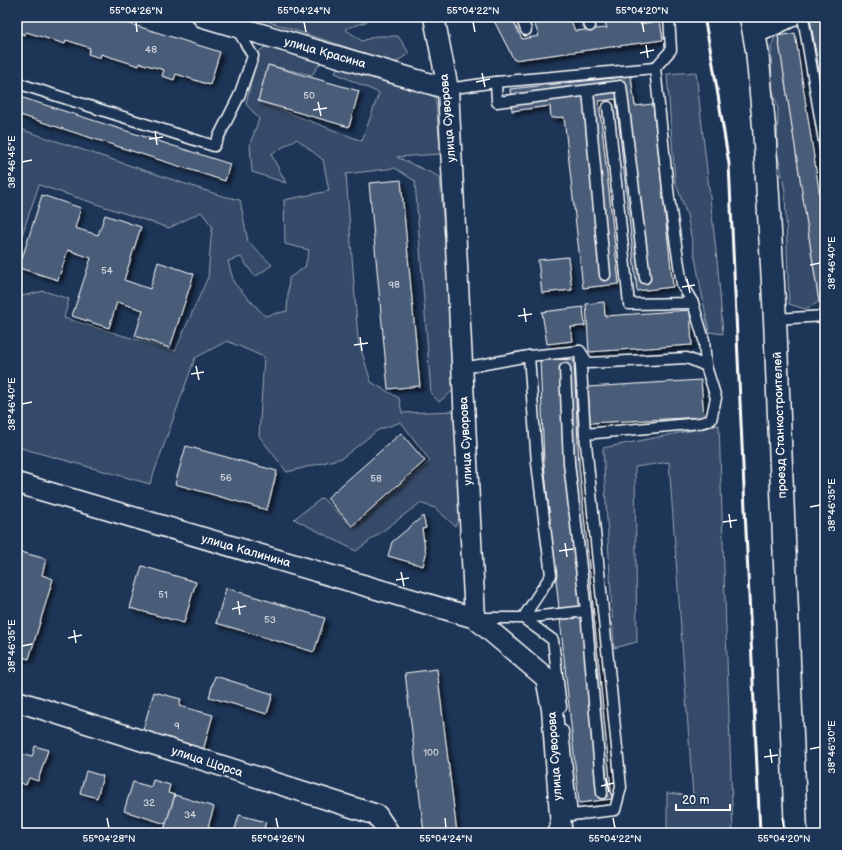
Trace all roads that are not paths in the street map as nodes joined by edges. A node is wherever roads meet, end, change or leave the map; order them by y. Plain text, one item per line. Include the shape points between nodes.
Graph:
1 (202, 17) edge
2 (434, 17) edge
3 (521, 17) edge
4 (669, 17) edge
5 (790, 17) edge
6 (803, 17) edge
7 (231, 23) edge
8 (752, 25) edge
9 (526, 30) dead end
10 (655, 68) junction
11 (496, 82) junction
12 (17, 83) edge
13 (448, 89) junction
14 (588, 90) junction
15 (608, 107) dead end
16 (825, 147) edge
17 (605, 275) dead end
18 (645, 278) dead end
19 (693, 303) junction
20 (825, 316) edge
21 (776, 320) junction
22 (580, 351) junction
23 (529, 356) junction
24 (706, 366) junction
25 (463, 368) junction
26 (565, 369) dead end
27 (585, 434) junction
28 (17, 483) edge
29 (586, 611) junction
30 (475, 618) junction
31 (523, 618) junction
32 (17, 701) edge
33 (602, 793) dead end
34 (389, 833) edge
35 (558, 833) edge
36 (796, 833) edge

1 - 7 street, улица Красина
2 - 13 street, улица Суворова
3 - 9 lane
4 - 10 lane via 671,50
5 - 8 street
6 - 16 lane
7 - 12 lane via 253,56 239,96 214,146
7 - 13 street, улица Красина
8 - 21 main road, проезд Станкостроителей via 764,126
10 - 11 lane
10 - 19 lane via 669,198 682,284
11 - 13 lane
11 - 14 lane via 497,102
13 - 25 street, улица Суворова
14 - 17 lane
14 - 18 lane via 621,86
15 - 19 lane via 629,304
19 - 24 lane via 704,340
20 - 21 lane
21 - 36 main road, проезд Станкостроителей
22 - 23 lane
22 - 24 lane via 588,363 687,358
22 - 27 lane
23 - 25 lane
23 - 31 lane via 537,464 551,575
24 - 27 lane via 716,398 711,420
25 - 30 street, улица Суворова
26 - 29 lane via 569,463
27 - 31 lane via 621,787 615,810 572,815 554,640
28 - 30 street, улица Калинина
29 - 31 lane
29 - 33 lane
30 - 31 lane
30 - 35 street, улица Суворова via 546,678 552,709 561,827
32 - 34 street, улица Щорса via 377,815

